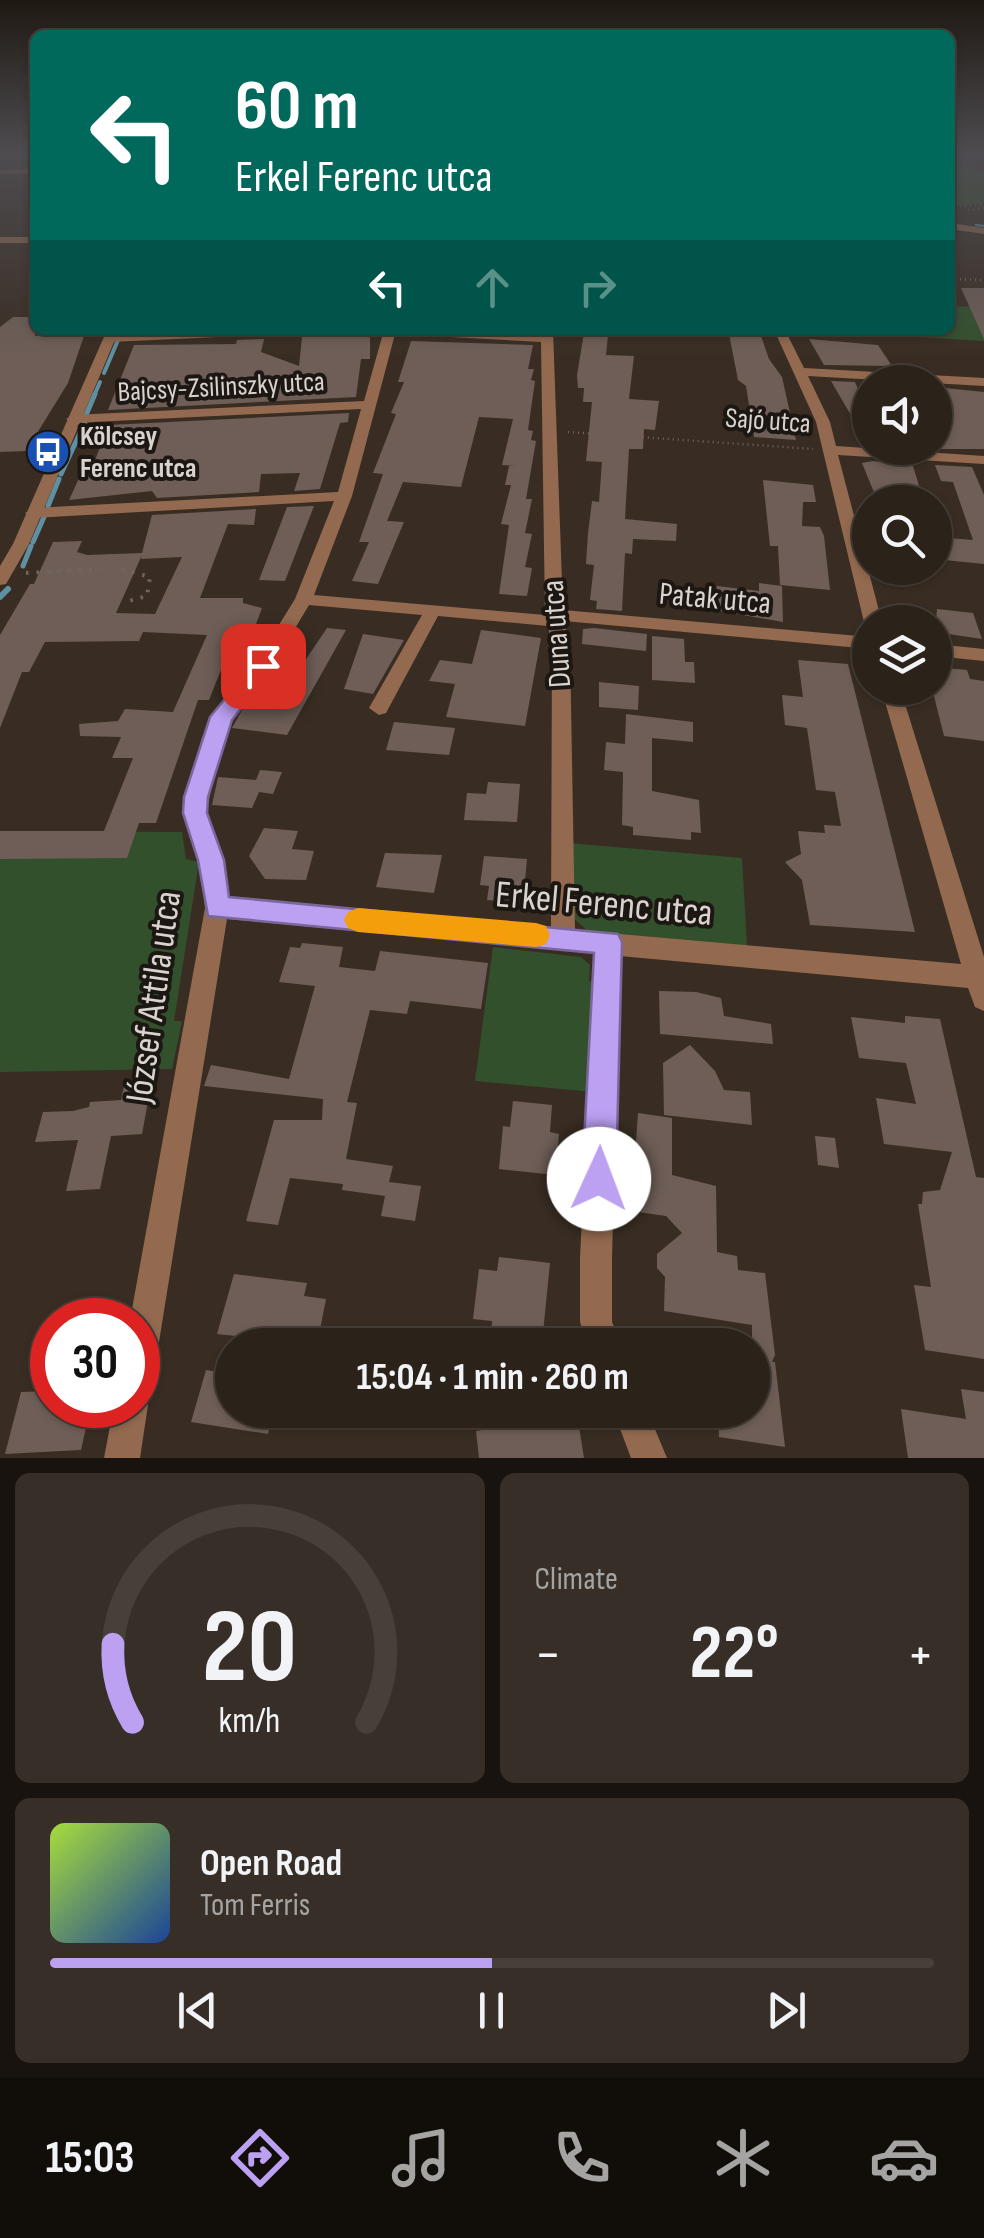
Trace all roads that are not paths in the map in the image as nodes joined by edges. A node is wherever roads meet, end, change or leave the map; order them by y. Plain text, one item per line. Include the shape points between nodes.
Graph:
1 (955, 227) edge
2 (984, 230) edge
3 (955, 239) edge
4 (0, 240) edge
5 (30, 240) edge
6 (984, 240) edge
7 (112, 335) edge
8 (390, 335) edge
9 (547, 335) edge
10 (782, 335) edge
11 (800, 372) junction
12 (984, 382) edge
13 (371, 404) junction
14 (73, 419) junction
15 (830, 450) junction
16 (984, 460) edge
17 (344, 496) junction
18 (33, 513) junction
19 (3, 577) edge
20 (304, 599) junction
21 (869, 605) edge
22 (432, 610) junction
23 (555, 618) junction
24 (852, 642) edge
25 (952, 652) edge
26 (984, 655) edge
27 (896, 705) edge
28 (379, 708) dead end
29 (217, 908) junction
30 (563, 937) junction
31 (608, 942) junction
32 (982, 985) edge
33 (150, 1298) edge
34 (598, 1328) edge
35 (127, 1428) edge
36 (637, 1428) edge
37 (122, 1458) edge
38 (649, 1458) edge

1 - 2 street
3 - 6 street
4 - 5 street
7 - 14 street
8 - 13 street, József Attila utca
9 - 23 street, Duna utca
10 - 11 street
11 - 12 street
11 - 15 street
13 - 14 street, Bajcsy-Zsilinszky utca
13 - 17 street, József Attila utca
14 - 18 street
15 - 16 street, Sajó utca
15 - 21 street
17 - 18 street
17 - 20 street, József Attila utca
18 - 19 street
20 - 22 street, Patak utca
20 - 29 street, József Attila utca via 212,738 195,813
22 - 23 street, Patak utca
22 - 28 street
23 - 24 street, Patak utca
23 - 30 street, Duna utca via 561,646
25 - 26 street
27 - 32 street
29 - 30 street, Erkel Ferenc utca
29 - 33 street, József Attila utca
30 - 31 street, Erkel Ferenc utca
31 - 32 street, Erkel Ferenc utca
31 - 34 street
35 - 37 street
36 - 38 street

